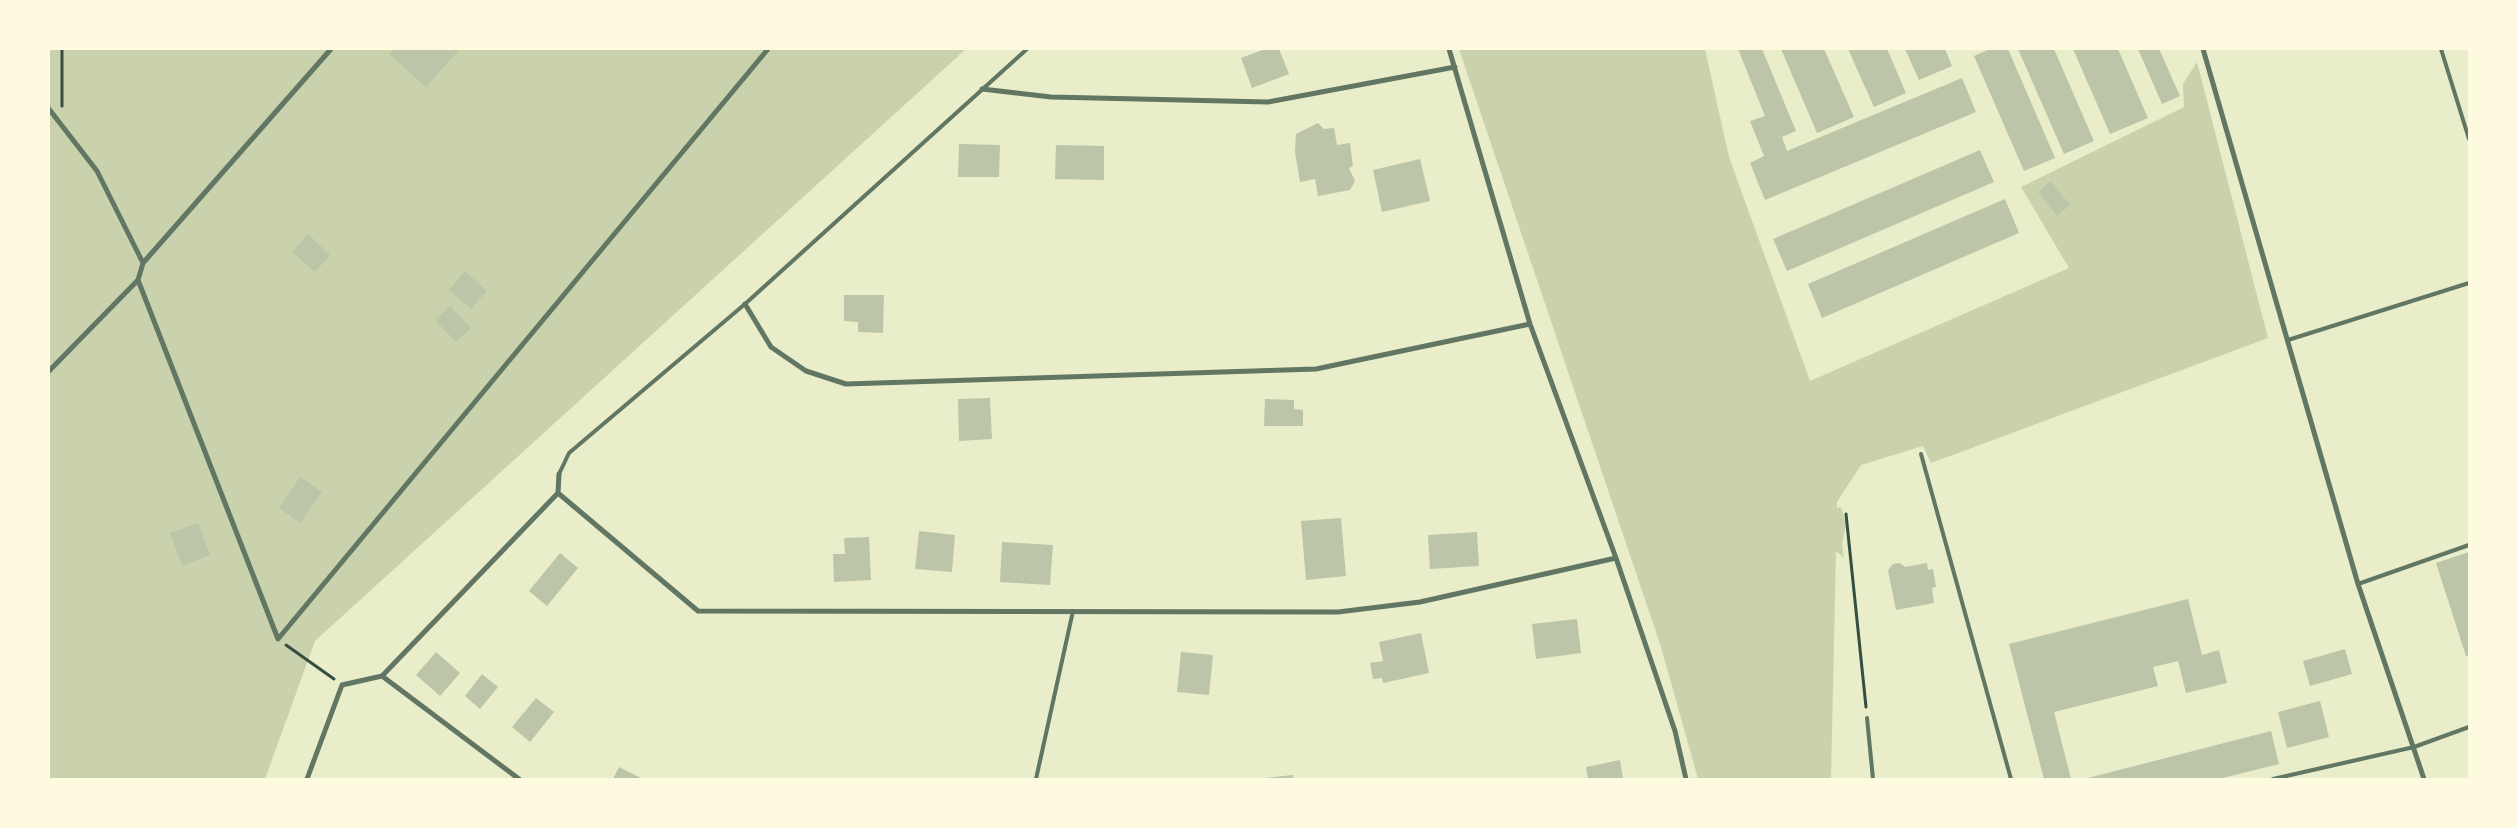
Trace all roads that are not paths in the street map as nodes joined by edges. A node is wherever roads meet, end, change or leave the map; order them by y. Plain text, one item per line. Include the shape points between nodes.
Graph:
1 (331, 49) edge
2 (768, 49) edge
3 (1027, 49) edge
4 (1449, 49) edge
5 (2203, 49) edge
6 (2441, 49) edge
7 (1455, 67) junction
8 (982, 89) junction
9 (49, 109) edge
10 (2469, 139) edge
11 (143, 264) junction
12 (138, 280) junction
13 (2469, 283) edge
14 (745, 304) junction
15 (1530, 324) junction
16 (2288, 340) junction
17 (49, 371) edge
18 (1921, 454) dead end
19 (559, 474) joint
20 (558, 493) junction
21 (2469, 545) edge
22 (1616, 558) junction
23 (2358, 584) junction
24 (1073, 611) junction
25 (382, 676) junction
26 (1867, 718) road end
27 (2469, 727) edge
28 (2414, 747) junction
29 (307, 779) edge
30 (519, 779) edge
31 (1036, 779) edge
32 (1686, 779) edge
33 (1873, 779) edge
34 (2011, 779) edge
35 (2274, 779) edge
36 (2424, 779) edge

1 - 11 street
2 - 12 street via 278,639
3 - 8 lane
4 - 7 street
5 - 16 street
6 - 10 lane
7 - 8 street via 1268,102 1050,96
7 - 15 street
8 - 14 lane
9 - 11 street via 97,171
11 - 12 street
12 - 17 street
13 - 16 lane
14 - 15 street via 772,347 806,371 846,384 1316,370
14 - 19 lane via 569,453
15 - 22 street
16 - 23 street
18 - 34 lane
19 - 20 street
20 - 24 street via 698,611
20 - 25 street
21 - 23 lane
22 - 24 street via 1420,602 1338,612
22 - 32 street via 1675,731
23 - 28 street
24 - 31 lane
25 - 29 street via 342,685
25 - 30 street
26 - 33 lane
27 - 28 lane
28 - 35 lane
28 - 36 street

